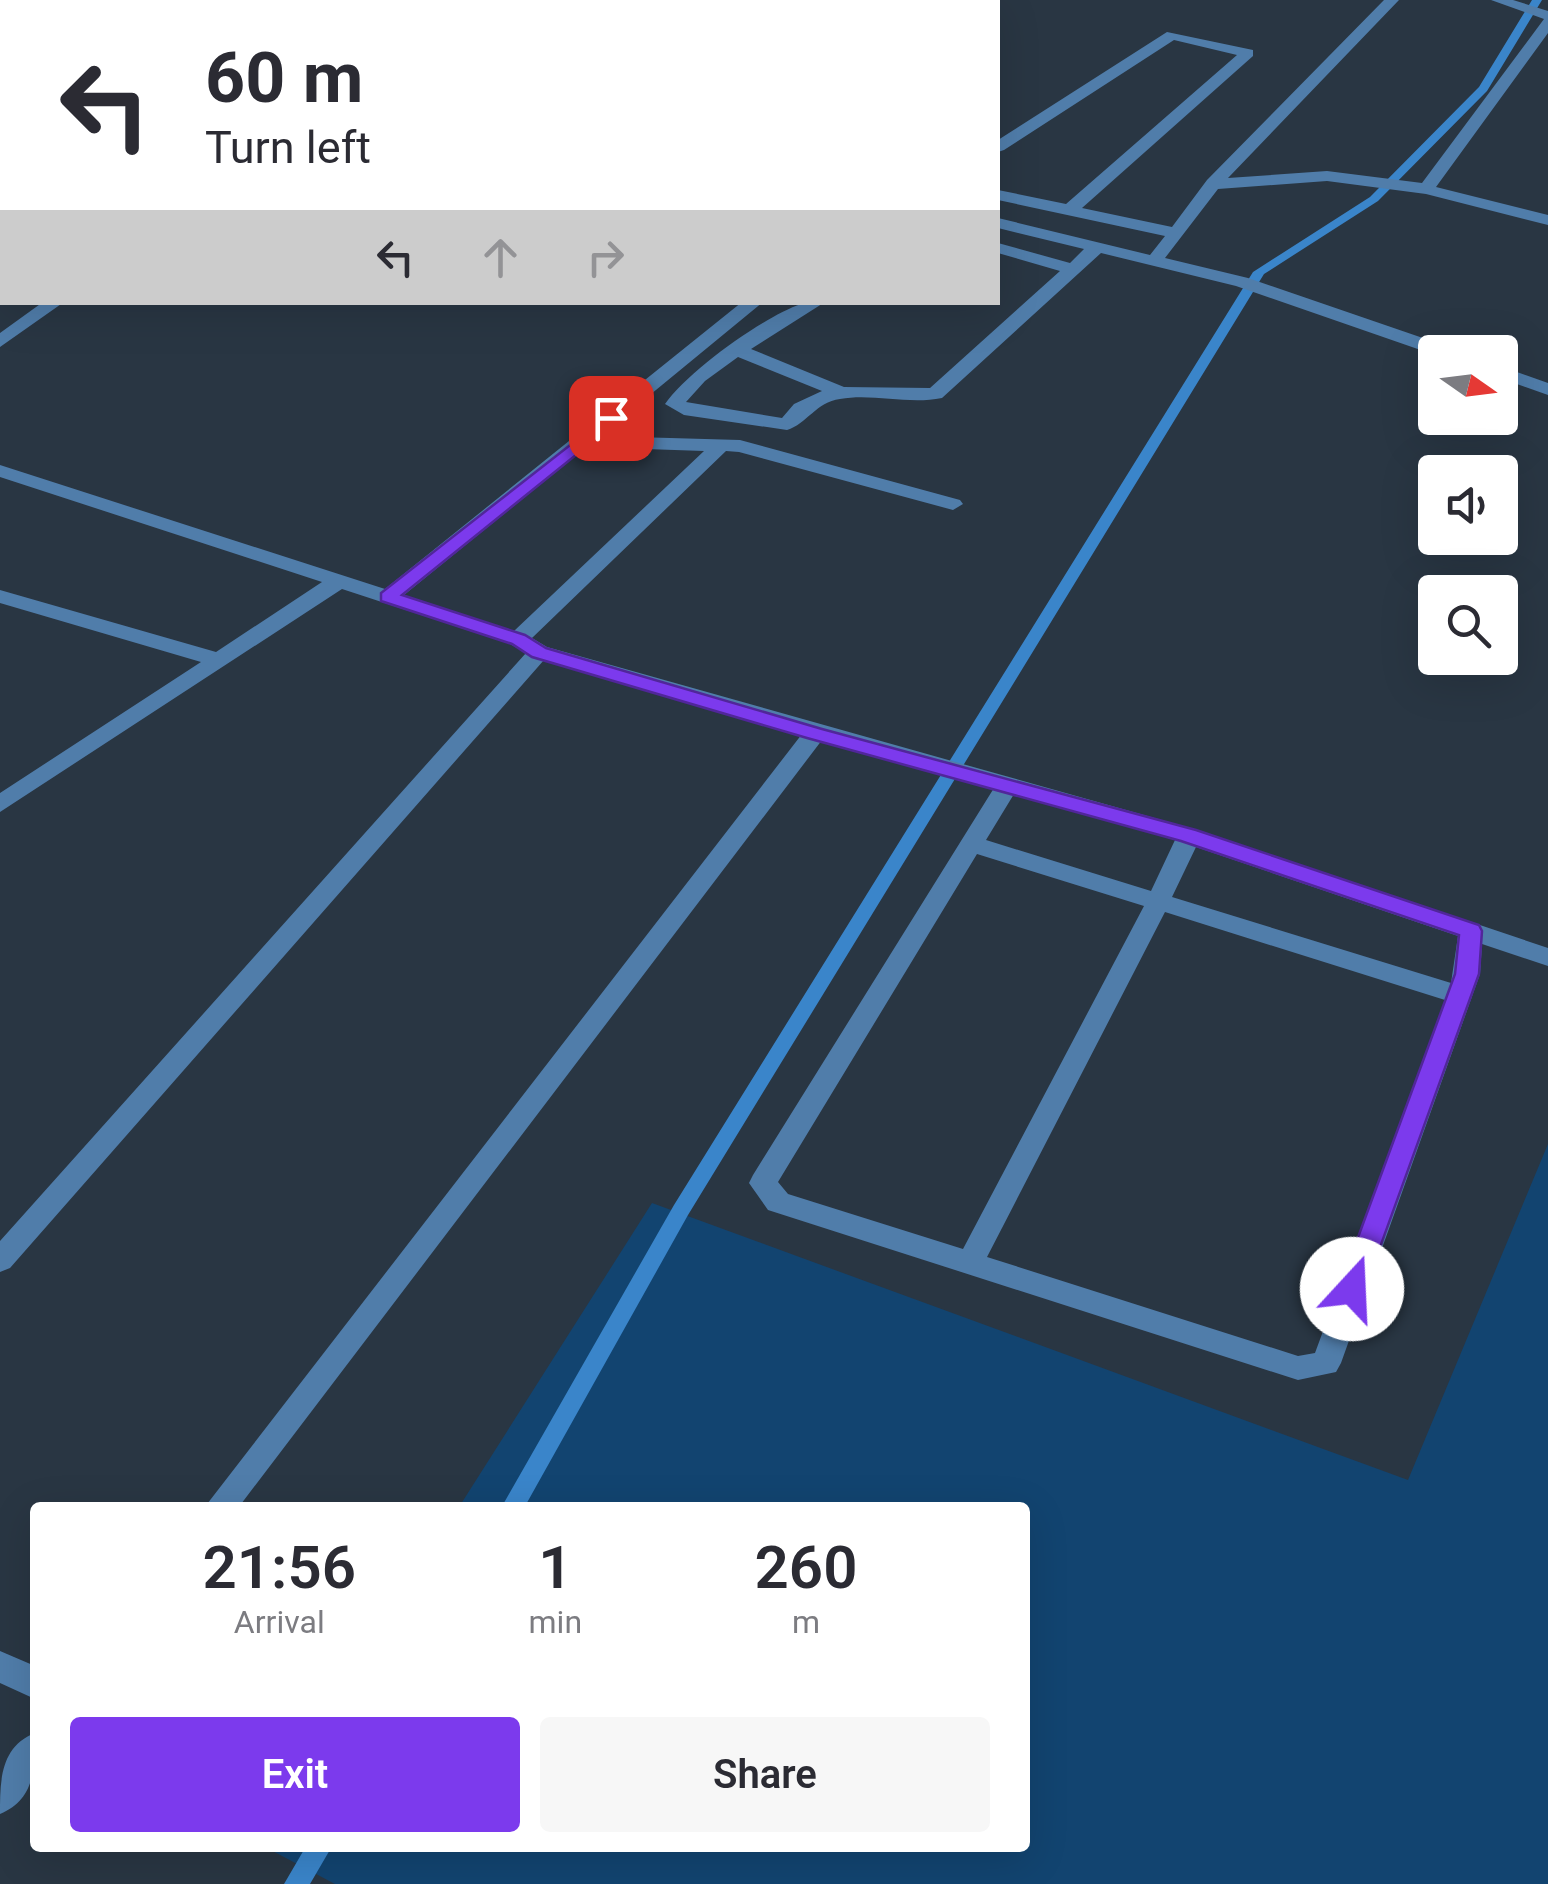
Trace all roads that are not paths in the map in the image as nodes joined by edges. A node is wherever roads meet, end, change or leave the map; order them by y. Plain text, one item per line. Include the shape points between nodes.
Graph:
1 (1392, 0) edge
2 (1498, 0) edge
3 (1548, 19) edge
4 (1000, 145) edge
5 (1212, 184) junction
6 (1420, 189) junction
7 (1000, 195) edge
8 (1068, 212) junction
9 (1548, 220) edge
10 (1000, 223) edge
11 (1177, 233) junction
12 (1097, 247) junction
13 (1000, 249) edge
14 (1155, 260) junction
15 (1073, 269) junction
16 (50, 305) edge
17 (750, 305) edge
18 (811, 305) edge
19 (0, 341) edge
20 (1418, 343) edge
21 (694, 350) junction
22 (730, 355) junction
23 (1518, 378) edge
24 (1548, 389) edge
25 (838, 391) junction
26 (583, 441) junction
27 (722, 444) junction
28 (0, 471) edge
29 (953, 504) dead end
30 (338, 581) junction
31 (0, 596) edge
32 (388, 597) junction
33 (529, 646) junction
34 (219, 660) junction
35 (815, 733) junction
36 (1000, 784) junction
37 (0, 804) edge
38 (1188, 836) junction
39 (973, 844) junction
40 (1158, 902) junction
41 (1471, 931) junction
42 (1548, 957) edge
43 (1459, 995) junction
44 (0, 1260) edge
45 (970, 1263) junction
46 (224, 1502) edge
47 (0, 1666) edge
48 (30, 1681) edge
49 (30, 1756) edge
50 (0, 1797) edge

1 - 5 street
2 - 3 street
3 - 6 street
4 - 8 street via 1172,35 1248,53
5 - 6 street via 1327,176
5 - 11 street
6 - 9 street
7 - 8 street
8 - 11 street
10 - 12 street
11 - 14 street
12 - 14 street
12 - 15 street
13 - 15 street
14 - 20 street via 1242,282
15 - 25 street via 934,394
16 - 19 street
17 - 21 street
18 - 22 street
21 - 22 street
21 - 26 street
22 - 25 street
22 - 25 street via 675,404 787,424 797,410
23 - 24 street
26 - 27 street
26 - 32 street
27 - 29 street
27 - 33 street
28 - 30 street
30 - 32 street
30 - 34 street
31 - 34 street
32 - 33 street
33 - 35 street
33 - 44 street
34 - 37 street
35 - 36 street
35 - 46 street
36 - 38 street
36 - 39 street
38 - 40 street
38 - 41 street
39 - 40 street
39 - 45 street via 763,1184 778,1202
40 - 43 street
40 - 45 street
41 - 42 street
41 - 43 street
43 - 45 street via 1326,1363 1298,1368
47 - 48 street
49 - 50 street

